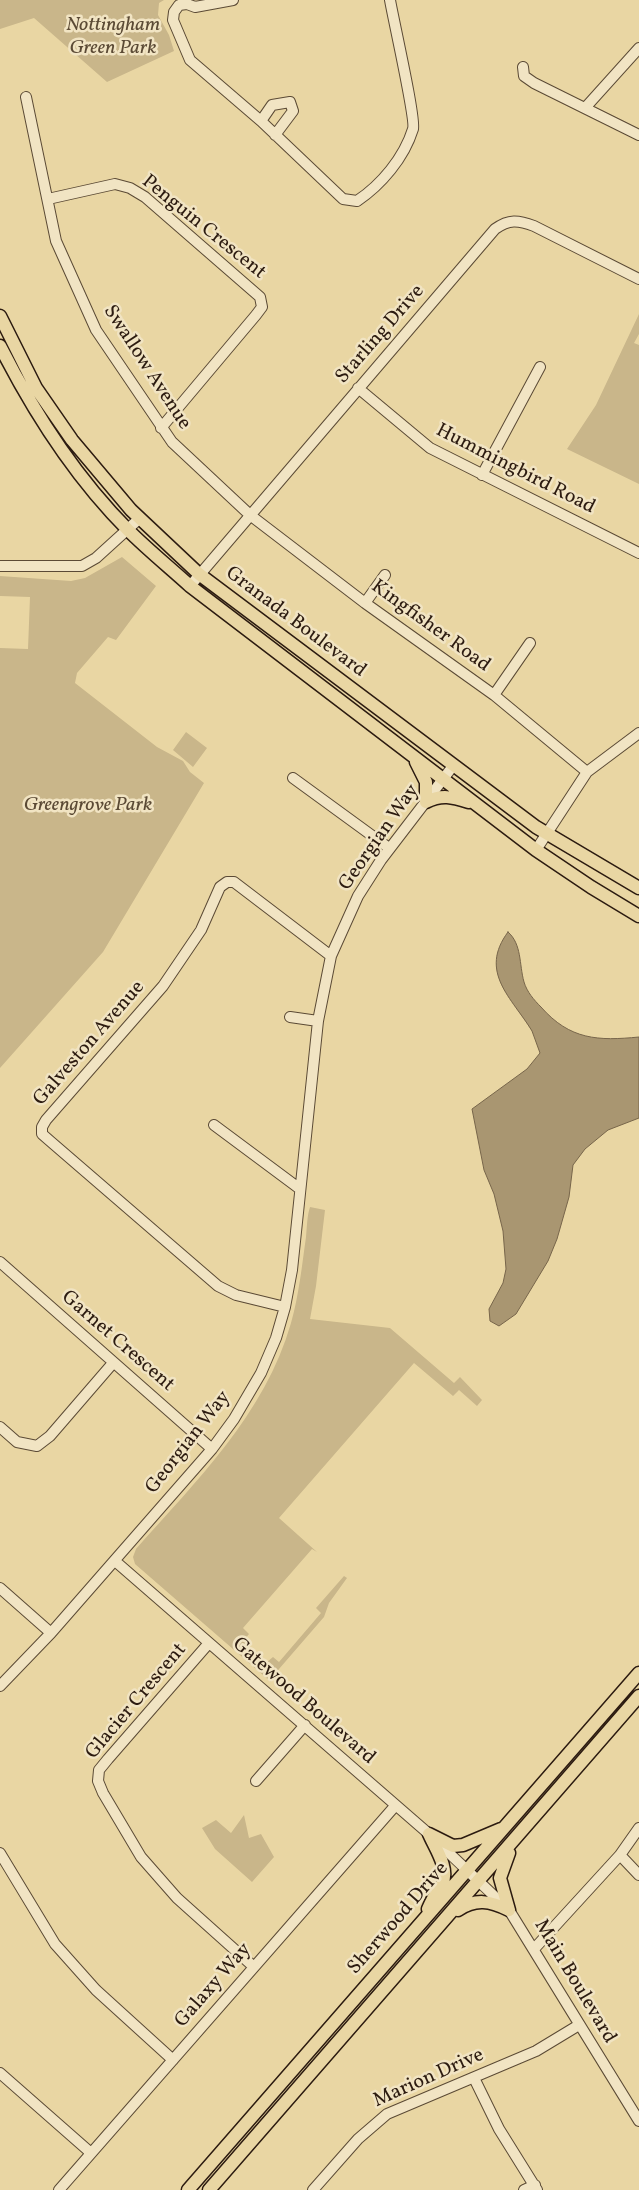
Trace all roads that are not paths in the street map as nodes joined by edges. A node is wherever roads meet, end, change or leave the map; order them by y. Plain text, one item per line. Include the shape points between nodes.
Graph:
1 (233, 0) edge
2 (390, 0) edge
3 (639, 48) edge
4 (523, 67) dead end
5 (26, 97) dead end
6 (585, 108) junction
7 (260, 121) junction
8 (275, 135) junction
9 (639, 135) edge
10 (48, 199) junction
11 (639, 279) edge
12 (0, 316) edge
13 (0, 346) edge
14 (540, 366) dead end
15 (358, 388) junction
16 (160, 428) junction
17 (482, 475) junction
18 (250, 515) junction
19 (140, 518) junction
20 (128, 530) junction
21 (639, 553) edge
22 (0, 566) edge
23 (199, 574) junction
24 (385, 575) dead end
25 (190, 586) junction
26 (365, 603) junction
27 (530, 643) dead end
28 (494, 695) junction
29 (639, 733) edge
30 (412, 756) junction
31 (453, 766) junction
32 (587, 772) junction
33 (293, 778) dead end
34 (443, 779) junction
35 (426, 802) junction
36 (476, 804) junction
37 (546, 834) junction
38 (389, 848) junction
39 (536, 850) junction
40 (639, 888) edge
41 (639, 916) edge
42 (331, 956) junction
43 (290, 1017) dead end
44 (318, 1021) junction
45 (214, 1124) dead end
46 (300, 1189) junction
47 (0, 1262) edge
48 (285, 1307) junction
49 (113, 1363) junction
50 (0, 1427) edge
51 (212, 1448) junction
52 (115, 1562) junction
53 (0, 1588) edge
54 (51, 1633) junction
55 (210, 1643) junction
56 (639, 1673) edge
57 (0, 1686) edge
58 (639, 1696) edge
59 (304, 1725) junction
60 (256, 1781) dead end
61 (395, 1806) junction
62 (503, 1828) junction
63 (639, 1828) edge
64 (520, 1833) junction
65 (429, 1834) junction
66 (0, 1853) edge
67 (620, 1855) junction
68 (467, 1870) junction
69 (639, 1875) edge
70 (479, 1881) junction
71 (509, 1910) junction
72 (425, 1918) junction
73 (446, 1919) junction
74 (534, 1949) junction
75 (254, 1967) junction
76 (579, 2025) junction
77 (173, 2060) junction
78 (0, 2073) edge
79 (474, 2078) junction
80 (639, 2121) edge
81 (91, 2153) junction
82 (536, 2188) edge
83 (59, 2190) edge
84 (188, 2190) edge
85 (209, 2190) edge
86 (313, 2190) edge
87 (524, 2190) edge

1 - 7 street via 195,7 180,5 173,20 190,60
2 - 8 street via 414,128 397,161 373,190 357,201 343,199
3 - 6 street
4 - 6 street via 524,76
5 - 10 street, Swallow Avenue
6 - 9 street
7 - 8 street
7 - 8 street via 272,105 290,102 293,111
10 - 16 street, Swallow Avenue via 56,241 96,330
10 - 16 street, Penguin Crescent via 115,184 130,188 145,197 260,297 262,307 256,315
11 - 15 street, Starling Drive via 534,226 509,221 495,229
12 - 19 main road, Granada Boulevard via 36,388 103,478
13 - 20 main road, Granada Boulevard via 51,436
14 - 17 street
15 - 17 street, Hummingbird Road via 430,448
15 - 18 street, Starling Drive
16 - 18 street, Swallow Avenue
17 - 21 street, Hummingbird Road
18 - 23 street, Starling Drive
18 - 26 street, Kingfisher Road
19 - 20 street
19 - 23 main road, Granada Boulevard
20 - 22 street via 82,566
20 - 25 main road, Granada Boulevard
23 - 25 street, Starling Drive
23 - 31 main road, Granada Boulevard
24 - 26 street
25 - 30 main road, Granada Boulevard
26 - 28 street, Kingfisher Road
27 - 28 street
28 - 32 street, Kingfisher Road
29 - 32 street
30 - 34 main road, Granada Boulevard
30 - 35 main road via 425,777
31 - 34 street, Georgian Way
31 - 37 main road, Granada Boulevard
32 - 37 street
33 - 38 street
34 - 35 street, Georgian Way
34 - 36 main road, Granada Boulevard
35 - 36 main road via 439,796 449,796
35 - 38 street, Georgian Way
36 - 39 main road, Granada Boulevard
37 - 39 street
37 - 40 main road, Granada Boulevard
38 - 42 street, Georgian Way via 358,896
39 - 41 main road, Granada Boulevard
42 - 44 street, Georgian Way
42 - 48 street, Galveston Avenue via 234,882 227,882 220,887 201,930 164,986 42,1128 42,1134 218,1286 236,1295
43 - 44 street
44 - 46 street, Georgian Way
45 - 46 street
46 - 48 street, Georgian Way
47 - 49 street, Garnet Crescent
48 - 51 street, Georgian Way via 261,1373 234,1419
49 - 50 street via 38,1446 17,1442
49 - 51 street, Garnet Crescent
51 - 52 street, Georgian Way
52 - 54 street, Georgian Way
52 - 55 street, Gatewood Boulevard
53 - 54 street
54 - 57 street, Georgian Way
55 - 59 street, Gatewood Boulevard
55 - 75 street, Glacier Crescent via 99,1770 98,1781 141,1857 177,1898
56 - 62 main road, Sherwood Drive
58 - 64 main road, Sherwood Drive
59 - 60 street
59 - 61 street, Gatewood Boulevard
61 - 65 street, Gatewood Boulevard
61 - 75 street, Galaxy Way
62 - 65 main road via 453,1846
62 - 68 main road, Sherwood Drive
63 - 67 street
64 - 70 main road, Sherwood Drive
64 - 71 main road via 501,1873 501,1885
65 - 68 street, Gatewood Boulevard
65 - 72 main road via 444,1870 443,1883 435,1892
66 - 77 street via 55,1944 96,1990
67 - 69 street
67 - 74 street
68 - 70 street, Main Boulevard
68 - 72 main road, Sherwood Drive
70 - 71 street, Main Boulevard
70 - 73 main road, Sherwood Drive
71 - 73 main road via 494,1903 477,1901
71 - 74 street, Main Boulevard
72 - 84 main road, Sherwood Drive
73 - 85 main road, Sherwood Drive
74 - 76 street, Main Boulevard
75 - 77 street, Galaxy Way
76 - 79 street, Marion Drive via 536,2050
76 - 80 street, Main Boulevard
77 - 81 street, Galaxy Way
78 - 81 street
79 - 82 street via 499,2129
79 - 86 street, Marion Drive via 375,2122
81 - 83 street, Galaxy Way
82 - 87 street

